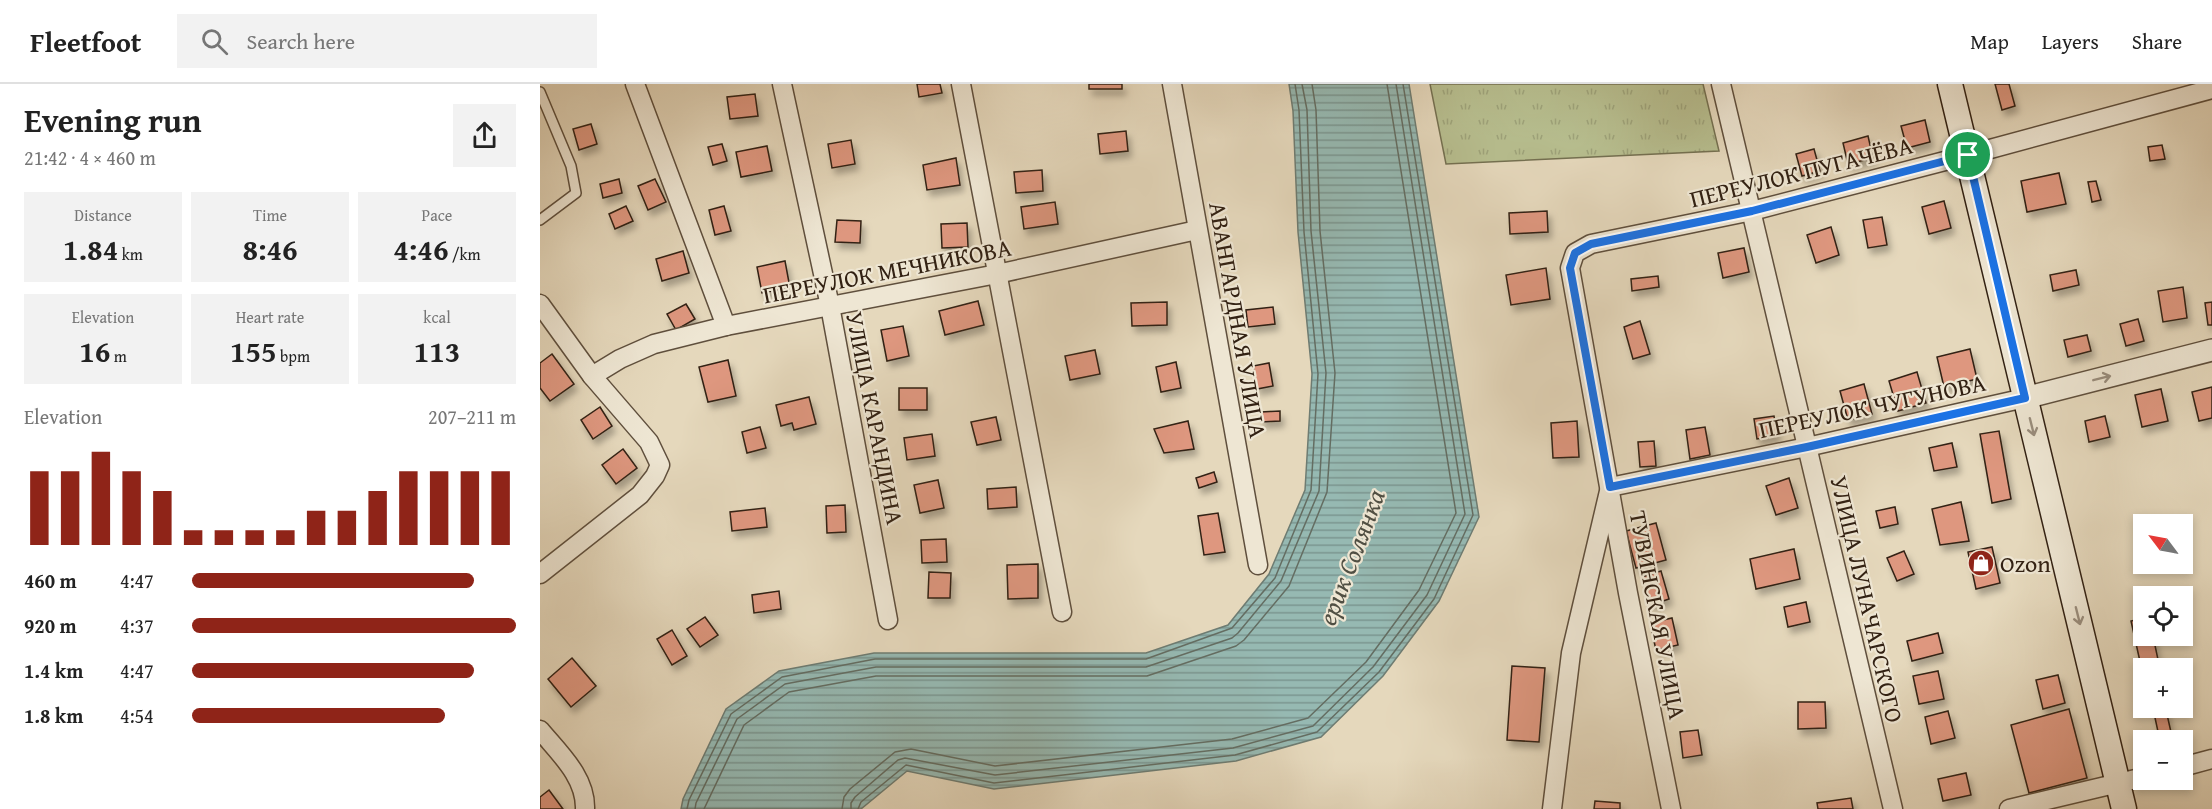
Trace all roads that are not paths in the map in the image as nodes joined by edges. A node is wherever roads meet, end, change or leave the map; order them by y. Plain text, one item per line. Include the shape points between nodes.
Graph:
1 (635, 84) edge
2 (782, 84) edge
3 (961, 84) edge
4 (1172, 84) edge
5 (1721, 84) edge
6 (1950, 84) edge
7 (2212, 89) edge
8 (540, 92) edge
9 (1968, 155) junction
10 (1752, 211) junction
11 (540, 220) edge
12 (1197, 231) junction
13 (1575, 253) joint
14 (997, 274) junction
15 (540, 304) edge
16 (830, 306) junction
17 (726, 326) junction
18 (2212, 350) edge
19 (592, 376) junction
20 (2025, 398) junction
21 (1807, 447) junction
22 (1610, 487) junction
23 (1258, 565) dead end
24 (540, 574) edge
25 (1062, 612) dead end
26 (888, 620) dead end
27 (540, 730) edge
28 (2212, 759) edge
29 (2193, 764) edge
30 (2133, 780) edge
31 (2118, 784) junction
32 (585, 809) edge
33 (1552, 809) edge
34 (1671, 809) edge
35 (1893, 809) edge
36 (2009, 809) edge
37 (2124, 809) edge

1 - 17 street
2 - 16 street, УЛИЦА КАРАНДИНА
3 - 14 street
4 - 12 street, АВАНГАРДНАЯ УЛИЦА
5 - 10 street, УЛИЦА ЛУНАЧАРСКОГО
6 - 9 main road
7 - 9 street, ПЕРЕУЛОК ПУГАЧЁВА
8 - 11 lane via 571,166 576,193
9 - 10 street, ПЕРЕУЛОК ПУГАЧЁВА
9 - 20 main road
10 - 13 street, ПЕРЕУЛОК ПУГАЧЁВА via 1591,244
10 - 21 street, УЛИЦА ЛУНАЧАРСКОГО
12 - 14 street, ПЕРЕУЛОК МЕЧНИКОВА
12 - 23 street, АВАНГАРДНАЯ УЛИЦА
13 - 22 street, ТУВИНСКАЯ УЛИЦА via 1570,268
14 - 16 street, ПЕРЕУЛОК МЕЧНИКОВА
14 - 25 street
15 - 19 street
16 - 17 street, ПЕРЕУЛОК МЕЧНИКОВА
16 - 26 street, УЛИЦА КАРАНДИНА
17 - 19 street, ПЕРЕУЛОК МЕЧНИКОВА via 654,344
20 -> 18 street, ПЕРЕУЛОК ЧУГУНОВА
19 - 24 street via 650,442 660,465 640,495
20 - 21 street, ПЕРЕУЛОК ЧУГУНОВА
20 -> 31 main road
21 - 22 street, ПЕРЕУЛОК ЧУГУНОВА
21 - 35 street, УЛИЦА ЛУНАЧАРСКОГО
22 - 33 street via 1571,653
22 - 34 street, ТУВИНСКАЯ УЛИЦА
27 - 32 street via 580,782
28 - 29 street
30 - 31 street
31 - 36 street
31 - 37 main road

